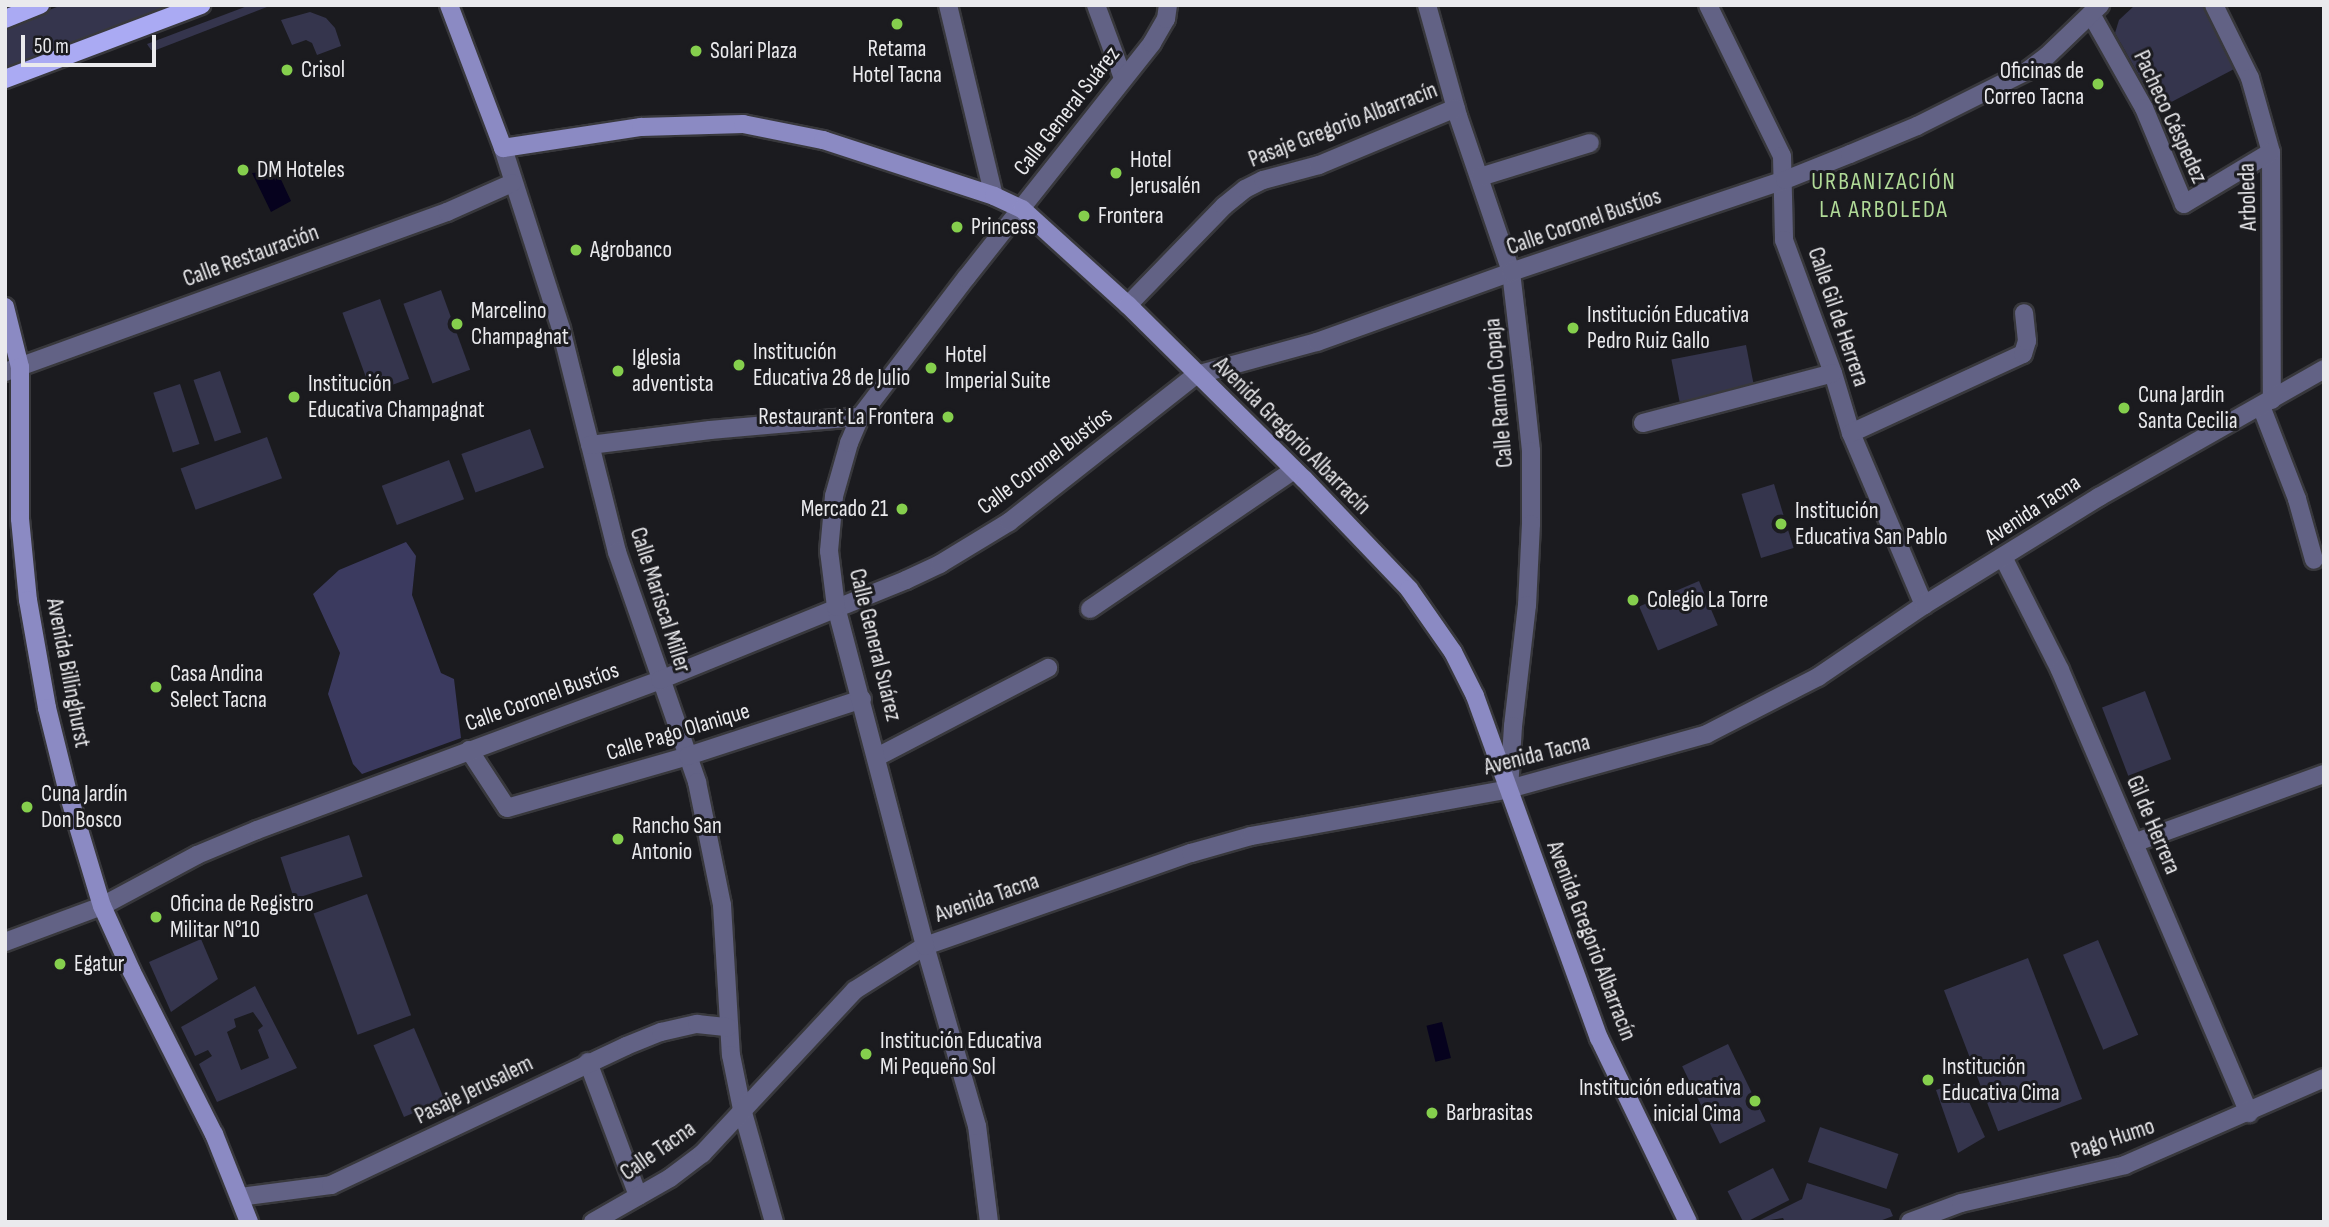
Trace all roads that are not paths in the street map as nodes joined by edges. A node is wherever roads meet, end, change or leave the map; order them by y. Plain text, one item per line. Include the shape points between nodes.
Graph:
1 (40, 5) edge
2 (201, 5) edge
3 (449, 5) edge
4 (948, 5) edge
5 (1096, 5) edge
6 (1168, 5) edge
7 (1427, 5) edge
8 (1708, 5) edge
9 (2214, 5) edge
10 (2095, 10) edge
11 (5, 19) edge
12 (1123, 78) junction
13 (5, 79) edge
14 (1456, 108) junction
15 (1590, 144) dead end
16 (503, 148) junction
17 (2271, 152) junction
18 (1480, 177) junction
19 (1785, 180) junction
20 (512, 183) junction
21 (994, 196) junction
22 (1021, 209) junction
23 (1511, 272) junction
24 (1128, 305) junction
25 (5, 307) edge
26 (2024, 313) dead end
27 (12, 369) edge
28 (2324, 369) edge
29 (1833, 373) junction
30 (1196, 375) junction
31 (2267, 403) junction
32 (860, 417) junction
33 (1643, 423) dead end
34 (1851, 433) junction
35 (590, 445) junction
36 (1294, 470) junction
37 (2004, 559) junction
38 (2314, 560) dead end
39 (1924, 605) junction
40 (836, 607) junction
41 (1090, 609) dead end
42 (1048, 668) dead end
43 (660, 680) junction
44 (862, 699) junction
45 (469, 750) junction
46 (688, 756) junction
47 (877, 757) junction
48 (2324, 774) edge
49 (1509, 789) junction
50 (2134, 843) junction
51 (102, 905) junction
52 (5, 942) edge
53 (925, 946) junction
54 (728, 1027) junction
55 (588, 1062) junction
56 (2324, 1078) edge
57 (742, 1109) junction
58 (2249, 1113) junction
59 (638, 1196) junction
60 (240, 1197) junction
61 (607, 1217) edge
62 (249, 1222) edge
63 (593, 1222) edge
64 (774, 1222) edge
65 (989, 1222) edge
66 (1688, 1222) edge
67 (1910, 1222) edge

1 - 11 main road
2 - 13 main road
3 - 16 street, Calle Mariscal Miller
4 - 21 street
5 - 12 street
6 - 12 street, Calle General Suárez via 1166,19 1152,43
7 - 14 street, Calle Ramón Copaja
8 - 19 street, Calle Gil de Herrera via 1782,156
9 - 17 street, Arboleda via 2250,78
10 - 17 street, Pacheco Céspedez via 2144,108 2184,204
10 - 19 street, Calle Coronel Bustíos via 2047,56 1998,87
12 - 22 street, Calle General Suárez
14 - 18 street, Calle Ramón Copaja
14 - 24 street, Pasaje Gregorio Albarracín via 1319,165 1245,189
15 - 18 street
16 - 20 street, Calle Mariscal Miller
16 - 21 street, Avenida Gregorio Albarracín via 632,128 743,124 823,140
17 - 31 street, Arboleda
18 - 23 street, Calle Ramón Copaja
19 - 23 street, Calle Coronel Bustíos
19 - 29 street, Calle Gil de Herrera via 1784,240
20 - 27 street, Calle Restauración via 447,212
20 - 35 street, Calle Mariscal Miller via 561,329
21 - 22 street, Avenida Gregorio Albarracín
22 - 24 street, Avenida Gregorio Albarracín
22 - 32 street, Calle General Suárez
23 - 30 street, Calle Coronel Bustíos via 1317,342
23 - 49 street, Calle Ramón Copaja via 1531,451 1531,524
24 - 30 street, Avenida Gregorio Albarracín
25 - 27 street, Avenida Billinghurst
26 - 34 street via 2027,341 2023,354
27 - 51 street, Avenida Billinghurst via 20,519 33,632 60,761
28 - 31 street, Avenida Tacna
29 - 33 street
29 - 34 street, Calle Gil de Herrera
30 - 36 street, Avenida Gregorio Albarracín
30 - 40 street, Calle Coronel Bustíos via 1041,499 986,537 906,580
31 - 37 street, Avenida Tacna via 2099,498
31 - 38 street
32 - 35 street
32 - 40 street, Calle General Suárez via 834,496 830,551
34 - 39 street, Calle Gil de Herrera
35 - 43 street, Calle Mariscal Miller via 617,552
36 - 41 street
36 - 49 street, Avenida Gregorio Albarracín via 1409,589 1440,631 1475,696
37 - 39 street, Avenida Tacna
37 - 50 street, Gil de Herrera via 2060,670
39 - 49 street, Avenida Tacna via 1818,677 1707,734
40 - 43 street, Calle Coronel Bustíos
40 - 44 street, Calle General Suárez
42 - 47 street
43 - 45 street, Calle Coronel Bustíos
43 - 46 street, Calle Mariscal Miller
44 - 46 street, Calle Pago Olanique
44 - 47 street, Calle General Suárez
45 - 46 street, Calle Pago Olanique via 507,808
45 - 51 street, Calle Coronel Bustíos via 197,855
46 - 54 street, Calle Mariscal Miller via 711,838 722,905
47 - 53 street, Calle General Suárez
48 - 50 street
49 - 53 street, Avenida Tacna via 1239,840
49 - 66 street, Avenida Gregorio Albarracín via 1599,1038
50 - 58 street, Gil de Herrera
51 - 52 street, Calle Coronel Bustíos
51 - 60 street, Avenida Billinghurst
53 - 57 street, Avenida Tacna via 855,990
53 - 65 street, Calle General Suárez via 977,1126
54 - 55 street, Pasaje Jerusalem via 697,1024 661,1032
54 - 57 street, Calle Mariscal Miller
55 - 59 street
55 - 60 street, Pasaje Jerusalem via 331,1185
56 - 58 street, Pago Humo
57 - 59 street, Calle Tacna via 702,1154
57 - 64 street, Calle Mariscal Miller
58 - 67 street, Pago Humo via 2125,1165 1961,1203
59 - 61 street, Calle Tacna
60 - 62 street, Avenida Billinghurst
61 - 63 street, Calle Tacna

